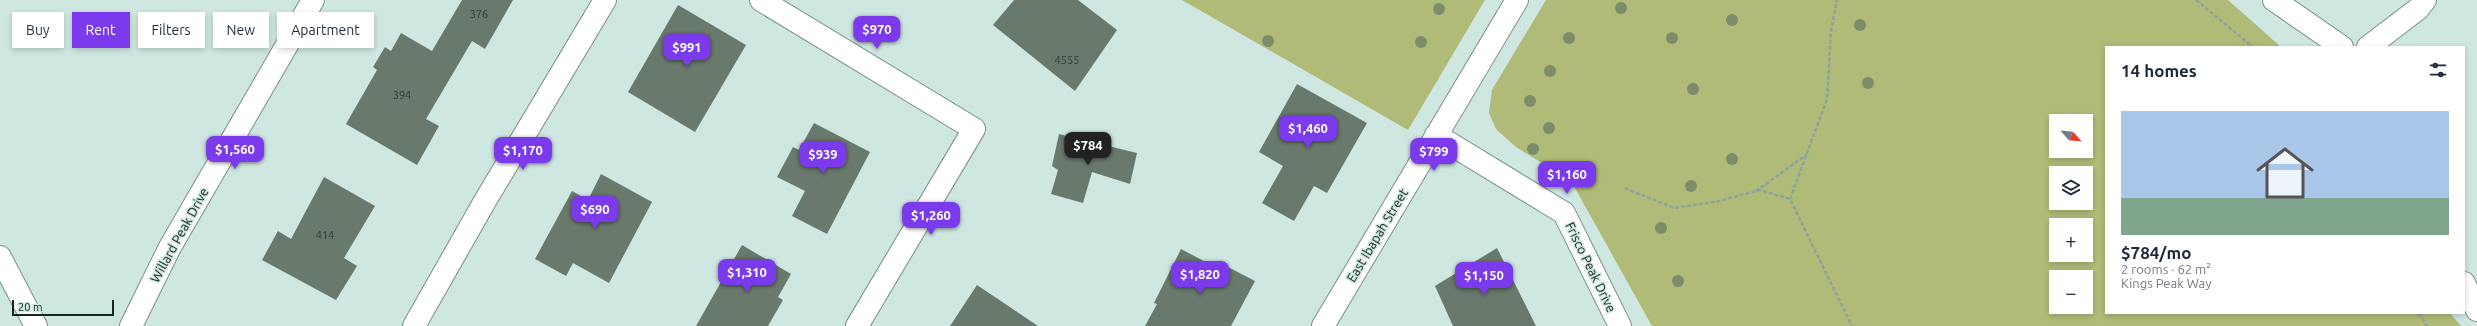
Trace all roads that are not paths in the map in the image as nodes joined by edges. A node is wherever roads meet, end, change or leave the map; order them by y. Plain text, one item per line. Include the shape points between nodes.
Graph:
1 (313, 0) edge
2 (604, 0) edge
3 (761, 0) edge
4 (1517, 0) edge
5 (2274, 0) edge
6 (2425, 0) edge
7 (2341, 46) edge
8 (2369, 46) edge
9 (1436, 135) junction
10 (0, 257) edge
11 (2465, 285) edge
12 (2477, 310) edge
13 (36, 326) edge
14 (131, 326) edge
15 (414, 326) edge
16 (858, 326) edge
17 (1323, 326) edge
18 (1620, 326) edge

1 - 14 street, Willard Peak Drive via 170,247
2 - 15 street
3 - 16 street via 974,129
4 - 9 street, East Ibapah Street
5 - 7 street
6 - 8 street via 2418,9
9 - 17 street, East Ibapah Street
9 - 18 street, Frisco Peak Drive via 1564,213
10 - 13 street
11 - 12 street

